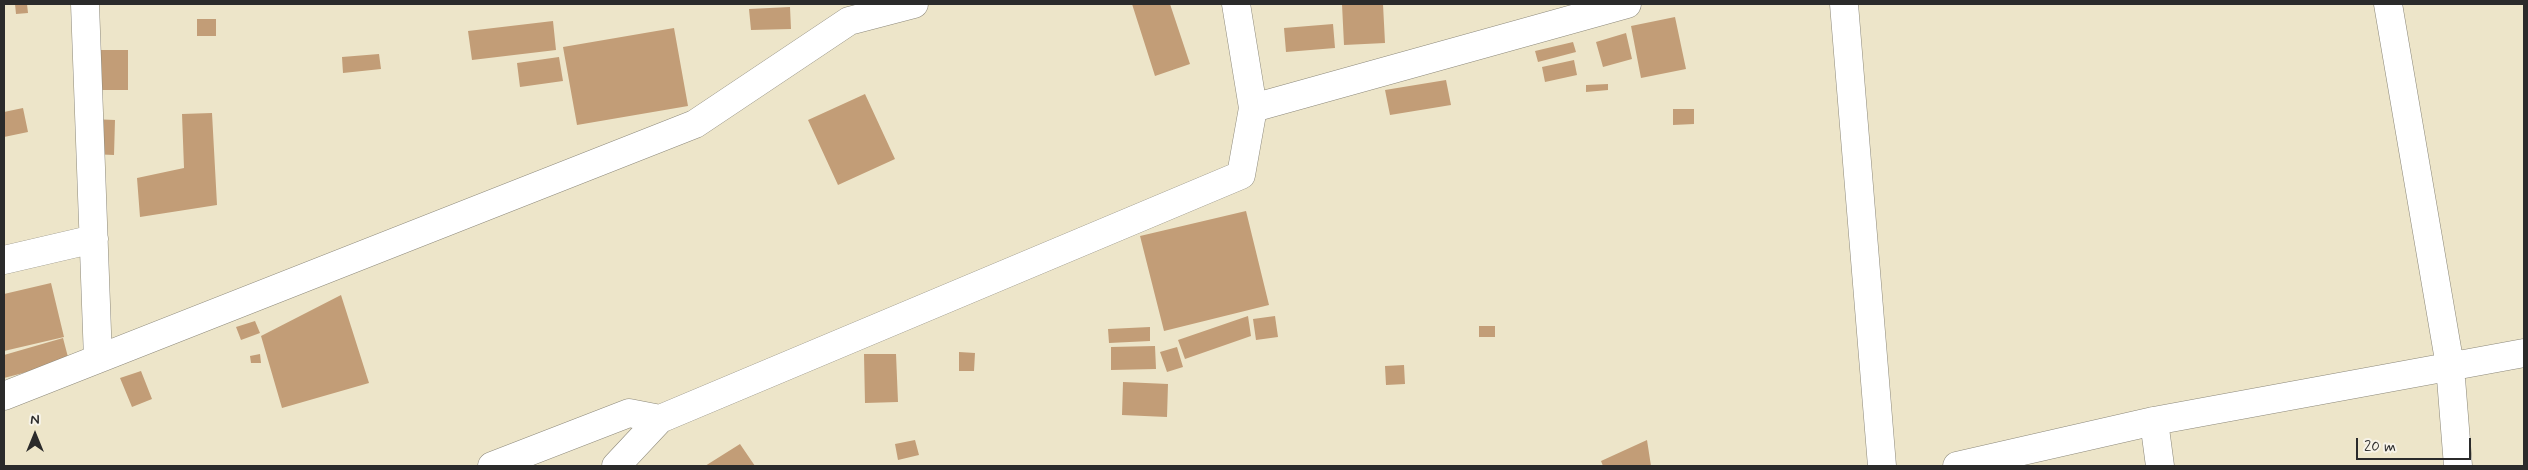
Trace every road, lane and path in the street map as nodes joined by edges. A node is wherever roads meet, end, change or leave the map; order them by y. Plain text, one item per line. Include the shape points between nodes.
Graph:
1 (84, 4) edge
2 (914, 4) edge
3 (1236, 4) edge
4 (1627, 4) edge
5 (1844, 4) edge
6 (2388, 4) edge
7 (1253, 108) junction
8 (94, 239) junction
9 (4, 260) edge
10 (2524, 353) edge
11 (98, 359) junction
12 (2450, 366) junction
13 (4, 396) edge
14 (660, 419) junction
15 (2154, 421) junction
16 (492, 466) edge
17 (616, 466) edge
18 (1882, 466) edge
19 (1957, 466) edge
20 (2160, 466) edge
21 (2458, 466) edge

1 - 8 street
2 - 11 street via 849,21 695,124
3 - 7 street
4 - 7 street
5 - 18 street
6 - 12 street
7 - 14 street via 1241,175
8 - 9 street
8 - 11 street
10 - 12 street
11 - 13 street
12 - 15 street
12 - 21 street
14 - 16 street via 629,413
14 - 17 street
15 - 19 street
15 - 20 street

